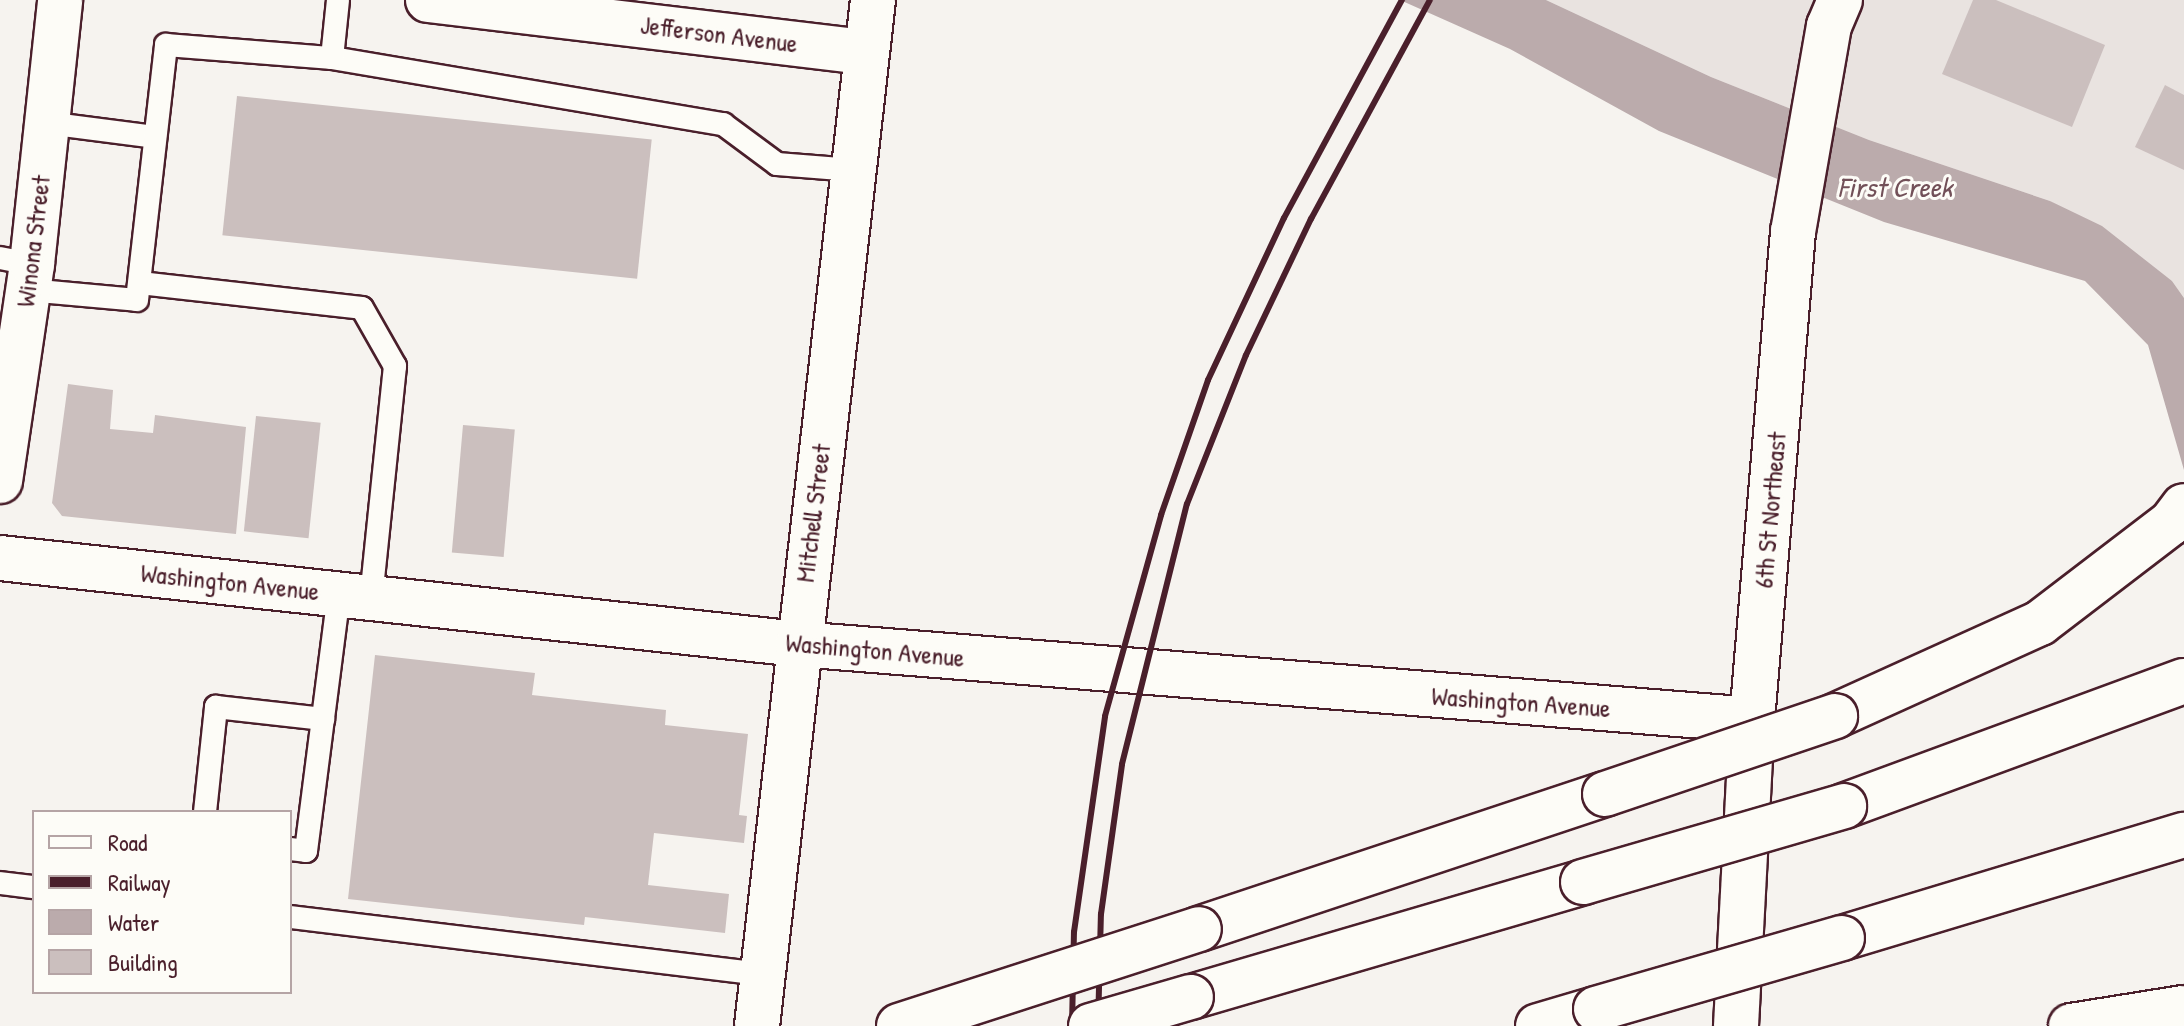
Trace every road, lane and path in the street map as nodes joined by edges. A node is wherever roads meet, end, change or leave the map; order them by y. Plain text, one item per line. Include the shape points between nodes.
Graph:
1 (60, 0) edge
2 (338, 0) edge
3 (428, 0) edge
4 (873, 0) edge
5 (1840, 0) edge
6 (867, 52) junction
7 (332, 58) junction
8 (47, 123) junction
9 (155, 137) junction
10 (853, 170) junction
11 (20, 271) edge
12 (140, 283) junction
13 (0, 481) edge
14 (2184, 506) edge
15 (0, 558) edge
16 (355, 596) junction
17 (798, 644) junction
18 (2184, 656) edge
19 (2184, 681) edge
20 (323, 719) junction
21 (1752, 720) junction
22 (2048, 733) junction
23 (205, 810) edge
24 (2184, 835) edge
25 (292, 849) edge
26 (0, 883) edge
27 (32, 887) edge
28 (292, 917) edge
29 (763, 974) junction
30 (2184, 991) edge
31 (2184, 1008) edge
32 (2076, 1025) edge
33 (757, 1026) edge
34 (899, 1026) edge
35 (1091, 1026) edge
36 (1538, 1026) edge
37 (1736, 1026) edge

1 - 8 main road, Winona Street
2 - 7 lane
3 - 6 main road, Jefferson Avenue
4 - 6 main road, Mitchell Street
5 - 21 main road, 6th St Northeast via 1829,26 1793,232
6 - 10 main road, Mitchell Street
7 - 9 lane via 166,45
7 - 10 lane via 723,124 777,164
8 - 9 lane
8 - 11 main road, Winona Street
9 - 12 lane
10 - 17 main road, Mitchell Street
11 - 12 lane via 137,300
11 - 13 main road, Winona Street
12 - 16 lane via 362,308 395,366
14 - 34 main road, bridge via 2171,523 2040,623 1835,716
15 - 16 main road, Washington Avenue
16 - 17 main road, Washington Avenue
16 - 20 lane
17 - 21 main road, Washington Avenue
17 - 29 main road, Mitchell Street
18 - 22 main road
19 - 22 main road
20 - 23 lane via 216,707
20 - 25 lane via 306,851
21 - 37 main road, 6th St Northeast
22 - 35 main road, bridge via 1844,806
24 - 36 main road, bridge
26 - 27 lane
28 - 29 lane
29 - 33 main road, Mitchell Street
30 - 32 main road
31 - 32 main road

